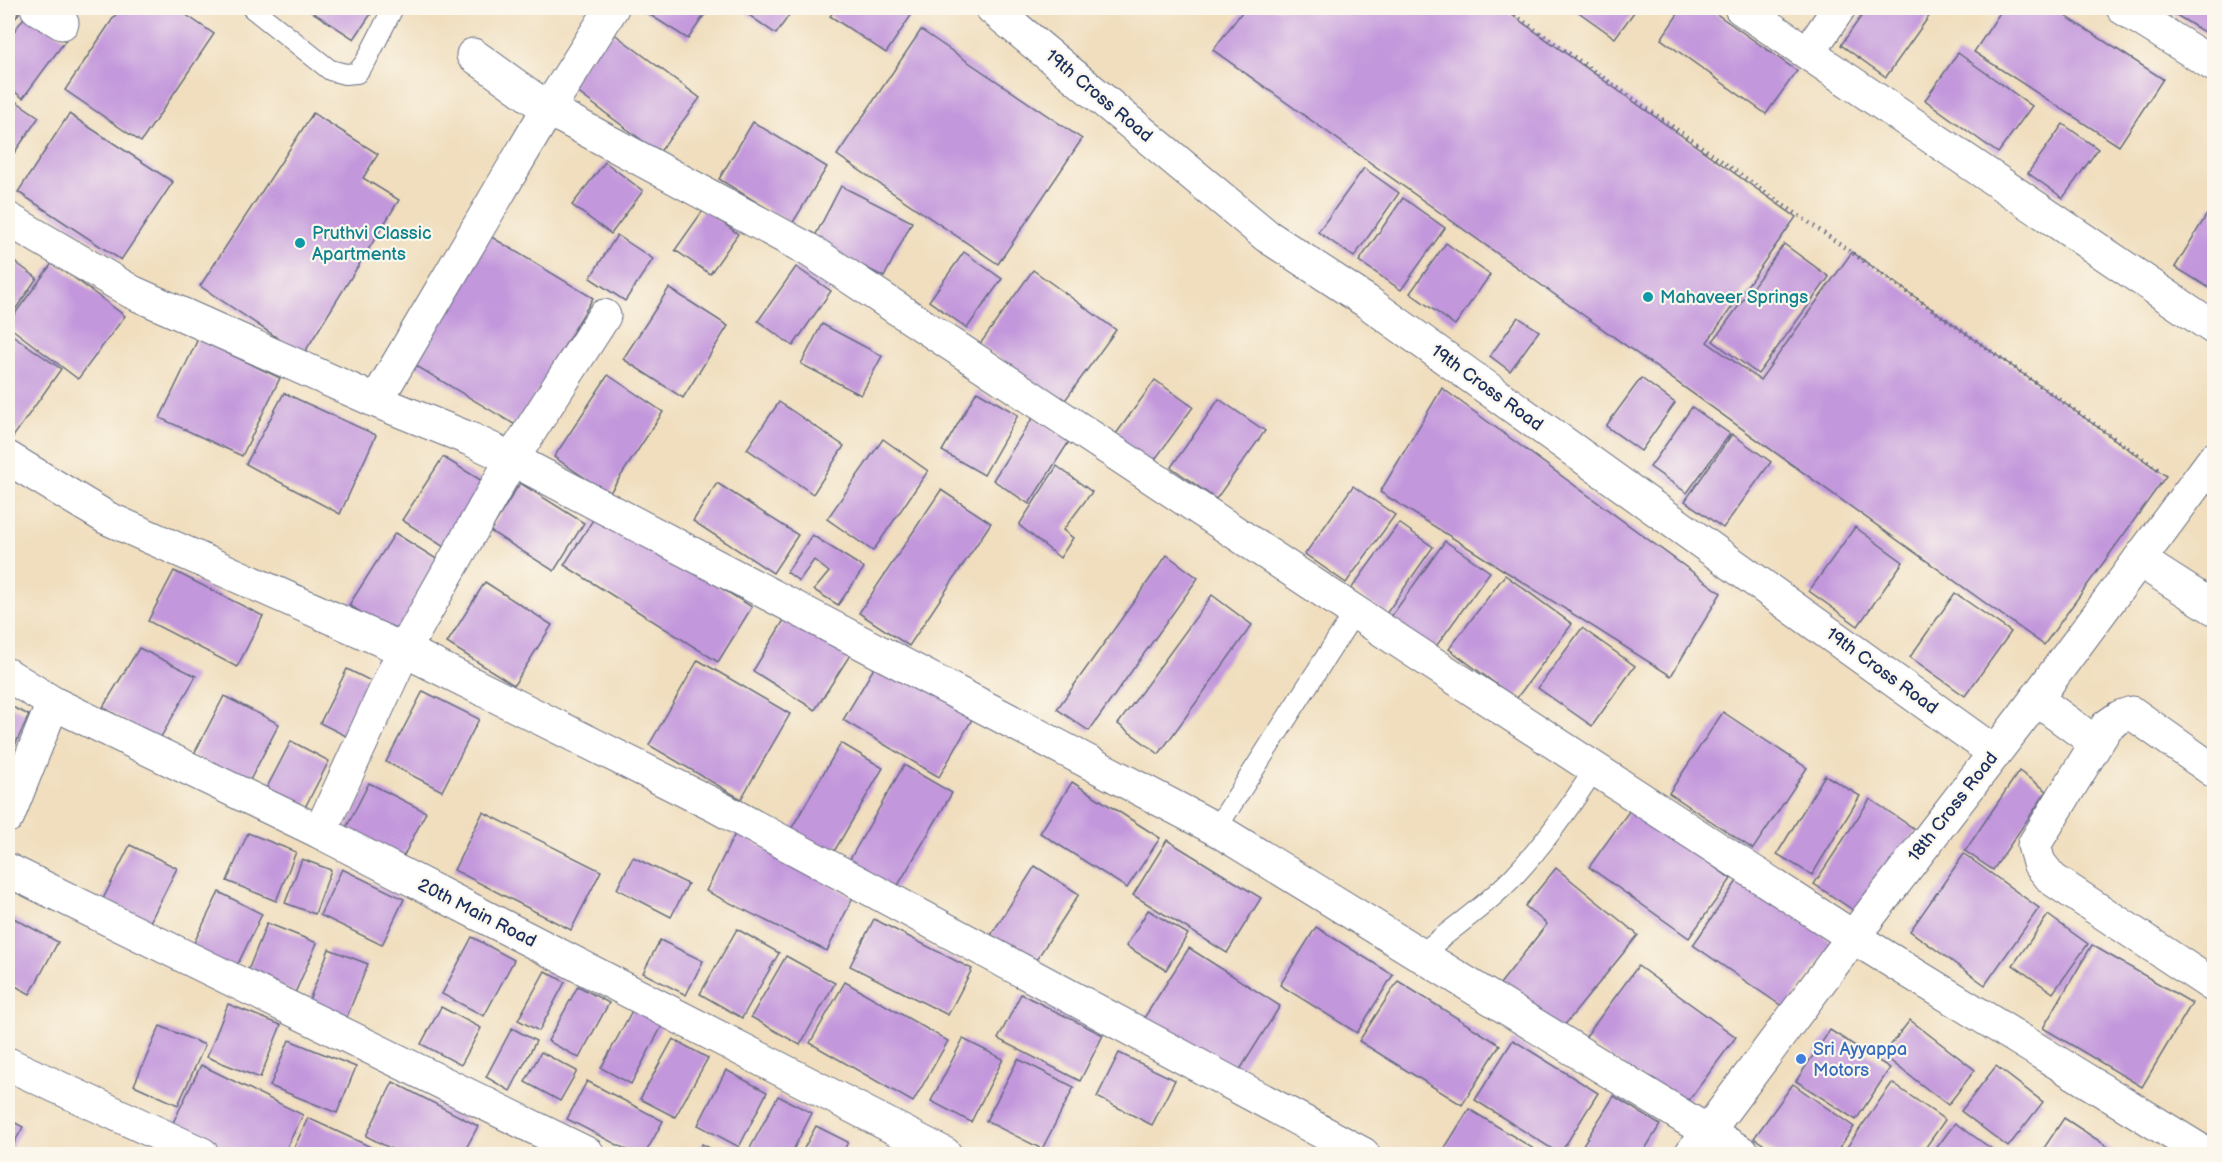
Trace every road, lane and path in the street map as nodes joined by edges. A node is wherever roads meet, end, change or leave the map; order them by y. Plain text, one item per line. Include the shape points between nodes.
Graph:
1 (252, 8) edge
2 (393, 8) edge
3 (612, 8) edge
4 (992, 8) edge
5 (1505, 8) edge
6 (1742, 8) edge
7 (1839, 8) edge
8 (2123, 8) edge
9 (1808, 53) junction
10 (473, 55) dead end
11 (2214, 65) edge
12 (548, 109) junction
13 (8, 219) edge
14 (604, 316) dead end
15 (2214, 328) edge
16 (376, 401) junction
17 (8, 458) edge
18 (512, 459) junction
19 (2214, 459) edge
20 (2190, 491) junction
21 (2139, 560) junction
22 (2214, 608) edge
23 (1354, 613) dead end
24 (404, 650) junction
25 (8, 675) edge
26 (2036, 699) junction
27 (53, 703) junction
28 (2096, 743) junction
29 (1994, 752) junction
30 (1595, 768) junction
31 (2214, 771) edge
32 (8, 816) edge
33 (1216, 829) junction
34 (321, 832) junction
35 (8, 870) edge
36 (1853, 937) junction
37 (1420, 955) junction
38 (2214, 987) edge
39 (8, 1064) edge
40 (1700, 1143) edge
41 (202, 1155) edge
42 (588, 1155) edge
43 (945, 1155) edge
44 (1363, 1155) edge
45 (1743, 1155) edge
46 (2206, 1155) edge

1 - 2 lane via 330,70 345,74 357,73 366,61
3 - 12 street
4 - 29 street, 19th Cross Road via 1267,236 1376,308
5 - 20 path
6 - 9 street
7 - 9 street
8 - 11 street
9 - 15 street
10 - 12 street
12 - 16 street
12 - 30 street via 809,250
13 - 16 street via 132,292
14 - 18 street
16 - 18 street
17 - 24 street via 107,518
18 - 24 street
18 - 33 street
19 - 20 street, 18th Cross Road
20 - 21 street, 18th Cross Road
21 - 22 street
21 - 26 street, 18th Cross Road
23 - 33 lane
24 - 34 street
24 - 44 street via 714,805
25 - 27 street, 20th Main Road
26 - 28 street
26 - 29 street, 18th Cross Road
27 - 32 street
27 - 34 street, 20th Main Road
28 - 31 street via 2107,726 2132,713
28 - 38 street via 2034,844 2039,863 2052,879
29 - 36 street, 18th Cross Road
30 - 36 street
30 - 37 lane via 1572,805 1515,876
33 - 37 street
34 - 43 street, 20th Main Road
35 - 42 street
36 - 40 street, 18th Cross Road
36 - 46 street
37 - 40 street
39 - 41 street
40 - 45 street

